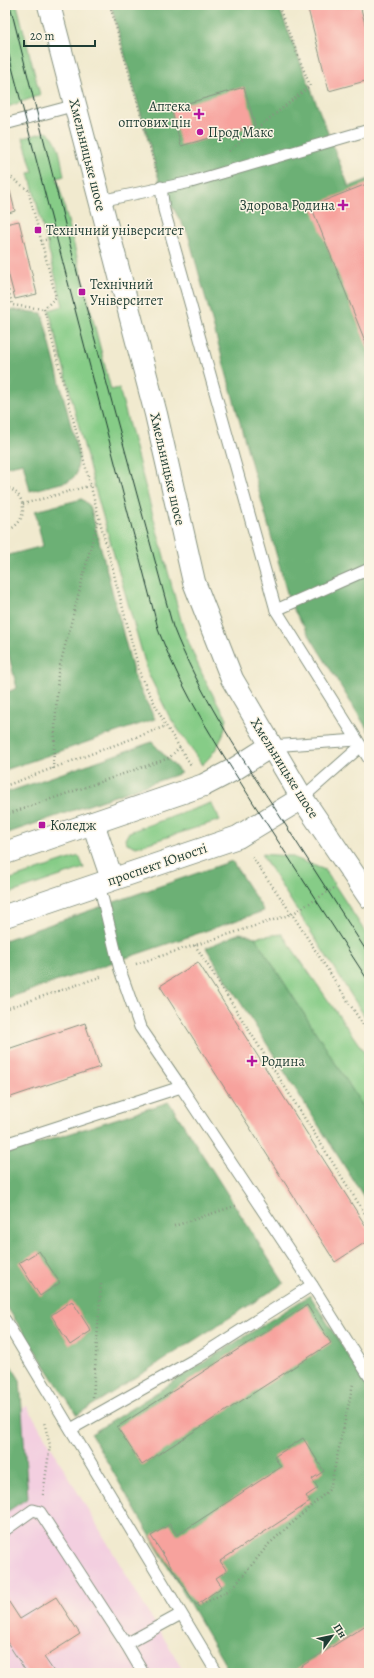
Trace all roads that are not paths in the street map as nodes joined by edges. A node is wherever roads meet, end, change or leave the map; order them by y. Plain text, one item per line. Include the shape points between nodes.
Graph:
1 (49, 5) edge
2 (76, 105) junction
3 (5, 124) edge
4 (369, 130) edge
5 (161, 188) junction
6 (100, 201) junction
7 (369, 569) edge
8 (276, 610) junction
9 (359, 743) junction
10 (270, 746) junction
11 (369, 759) edge
12 (302, 798) junction
13 (93, 823) junction
14 (5, 853) edge
15 (105, 882) junction
16 (369, 897) edge
17 (5, 916) edge
18 (181, 1087) junction
19 (5, 1144) edge
20 (312, 1285) junction
21 (5, 1320) edge
22 (369, 1376) edge
23 (71, 1429) junction
24 (5, 1530) edge
25 (181, 1614) junction
26 (126, 1644) junction
27 (143, 1673) edge
28 (217, 1673) edge

1 - 2 main road, Хмельницьке шосе
2 - 3 lane
2 - 6 main road, Хмельницьке шосе
4 - 5 lane via 191,182
5 - 6 lane
5 - 8 lane via 164,210
6 - 10 main road, Хмельницьке шосе via 156,414 194,582 232,679
7 - 8 lane
8 - 9 lane
9 - 10 lane
9 - 11 lane
9 - 12 lane
10 - 12 main road, Хмельницьке шосе
10 - 13 main road via 233,770 204,784
12 - 15 main road, проспект Юності via 238,837
12 - 16 main road, Хмельницьке шосе
13 - 14 main road
13 - 15 main road
15 - 17 main road, проспект Юності
15 - 18 lane via 120,970 140,1027
18 - 19 lane
18 - 20 lane
20 - 22 lane
20 - 23 lane via 200,1357
21 - 23 lane
23 - 25 lane
24 - 26 lane via 33,1510 40,1512
25 - 26 lane
25 - 28 lane
26 - 27 lane

